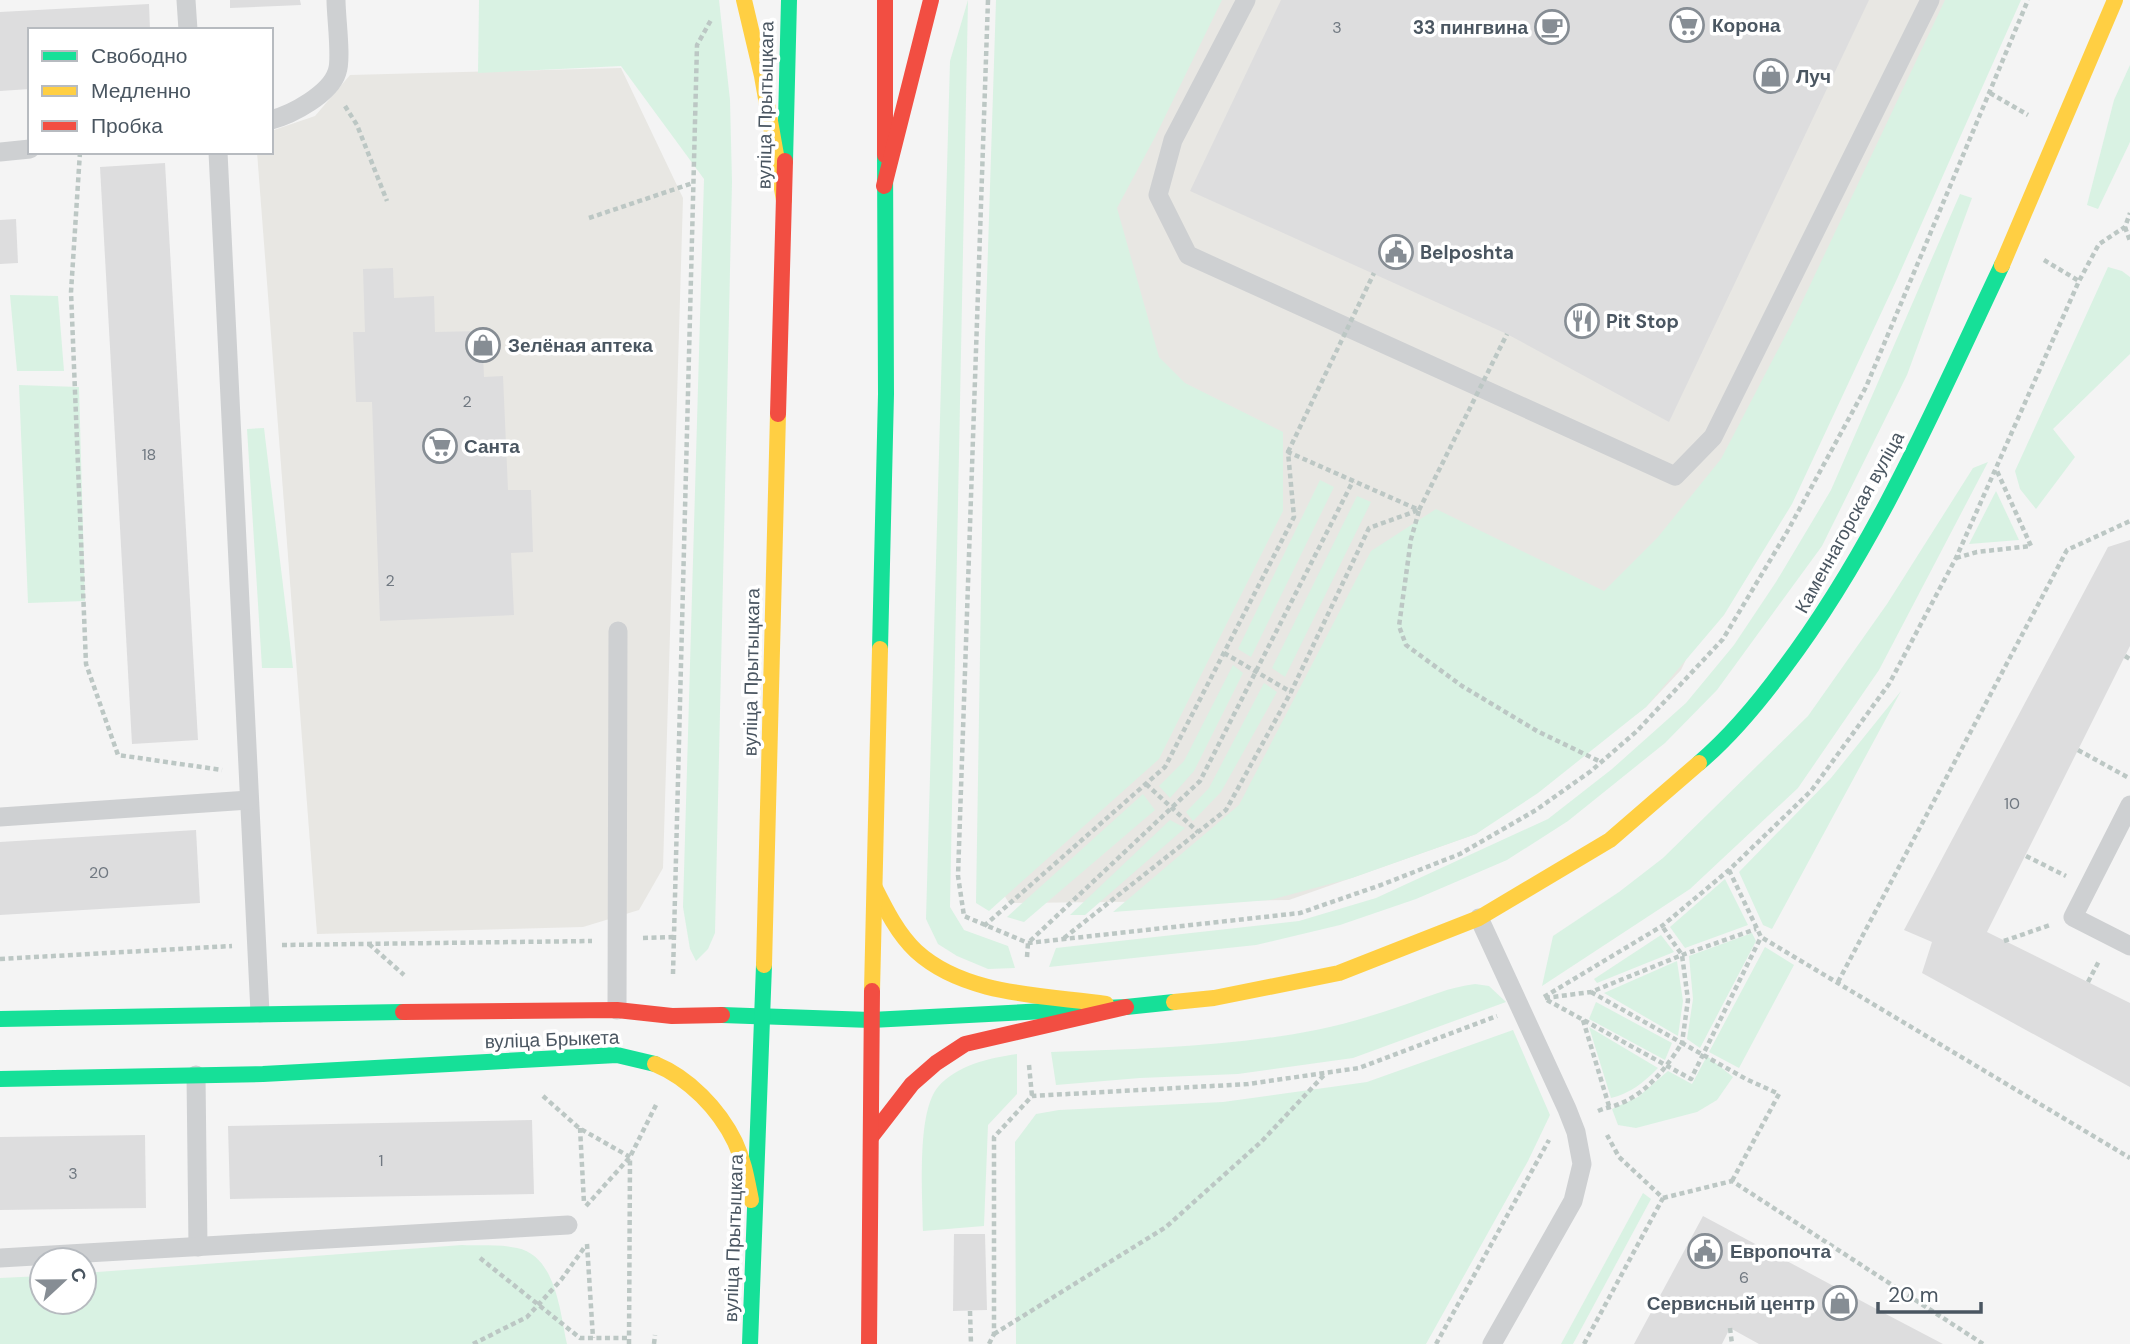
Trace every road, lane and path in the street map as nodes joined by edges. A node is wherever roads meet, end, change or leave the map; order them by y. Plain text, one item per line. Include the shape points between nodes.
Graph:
1 (186, 0) edge
2 (336, 0) edge
3 (744, 0) edge
4 (789, 0) edge
5 (885, 0) edge
6 (931, 0) edge
7 (988, 0) edge
8 (1246, 0) edge
9 (1930, 0) edge
10 (2028, 0) edge
11 (2115, 0) edge
12 (716, 11) dead end
13 (188, 28) edge
14 (331, 85) junction
15 (273, 119) edge
16 (28, 149) edge
17 (0, 152) edge
18 (80, 154) edge
19 (218, 154) edge
20 (693, 183) junction
21 (884, 186) junction
22 (784, 200) junction
23 (387, 201) dead end
24 (2130, 213) edge
25 (589, 218) dead end
26 (2125, 227) junction
27 (2130, 241) edge
28 (1374, 273) dead end
29 (1507, 334) dead end
30 (1288, 452) junction
31 (1353, 481) junction
32 (1419, 510) junction
33 (2130, 521) edge
34 (1956, 558) dead end
35 (618, 631) dead end
36 (1224, 653) junction
37 (1255, 672) junction
38 (1291, 692) junction
39 (2078, 750) dead end
40 (1601, 762) junction
41 (248, 773) junction
42 (2130, 778) edge
43 (1146, 784) junction
44 (249, 800) junction
45 (2130, 805) edge
46 (1171, 807) junction
47 (0, 817) edge
48 (1198, 832) junction
49 (2026, 856) dead end
50 (1729, 870) dead end
51 (874, 887) junction
52 (2089, 887) junction
53 (2073, 917) junction
54 (1479, 918) junction
55 (984, 926) junction
56 (1662, 926) dead end
57 (1756, 929) junction
58 (674, 937) junction
59 (1761, 937) junction
60 (632, 938) dead end
61 (1064, 939) junction
62 (600, 940) dead end
63 (2004, 941) dead end
64 (1028, 943) junction
65 (257, 945) junction
66 (2130, 946) edge
67 (1682, 955) junction
68 (0, 958) edge
69 (673, 974) dead end
70 (1838, 982) junction
71 (1591, 992) junction
72 (1126, 1007) junction
73 (617, 1010) junction
74 (763, 1015) junction
75 (0, 1018) edge
76 (261, 1019) junction
77 (1583, 1019) junction
78 (871, 1020) junction
79 (1682, 1043) junction
80 (1703, 1055) junction
81 (1028, 1062) dead end
82 (1667, 1066) junction
83 (1325, 1073) dead end
84 (196, 1075) junction
85 (0, 1079) edge
86 (660, 1094) dead end
87 (1609, 1106) junction
88 (1567, 1109) junction
89 (1594, 1113) dead end
90 (579, 1128) dead end
91 (872, 1137) junction
92 (630, 1157) junction
93 (2130, 1158) edge
94 (1732, 1181) junction
95 (1663, 1198) dead end
96 (584, 1208) dead end
97 (754, 1213) junction
98 (568, 1225) dead end
99 (449, 1233) junction
100 (587, 1244) dead end
101 (198, 1247) junction
102 (0, 1258) edge
103 (539, 1305) junction
104 (970, 1311) dead end
105 (1730, 1328) dead end
106 (994, 1334) junction
107 (654, 1335) dead end
108 (629, 1341) edge
109 (473, 1344) edge
110 (654, 1344) edge
111 (750, 1344) edge
112 (869, 1344) edge
113 (971, 1344) edge
114 (989, 1344) edge
115 (1436, 1344) edge
116 (1492, 1344) edge
117 (1732, 1344) edge
118 (1983, 1344) edge

1 - 13 lane
2 - 14 lane via 338,70
3 - 22 main road
4 - 22 main road, вуліца Прытыцкага
5 - 21 main road
6 - 21 main road
7 - 55 path via 958,876 964,916
8 - 9 lane via 1173,140 1157,195 1188,255 1675,476 1713,436
10 - 40 path via 1866,387 1787,532 1723,639 1637,731
11 - 54 main road, Каменнагорская вуліца via 2013,242 1929,419 1870,535 1812,631 1754,708 1710,754 1609,840
12 - 20 path via 697,45
14 - 15 lane via 302,107
14 - 23 path via 357,125
16 - 17 lane
18 - 41 path via 71,292 86,664 118,755
19 - 41 lane
20 - 25 path
20 - 58 path
21 - 51 main road via 886,394
22 - 74 main road, вуліца Прытыцкага
24 - 26 path
26 - 27 path
26 - 34 path via 2099,244 2079,281 1997,470 2031,546
28 - 30 path, bridge
29 - 32 path, bridge
30 - 31 path
30 - 36 path via 1294,517
31 - 32 path
31 - 37 path
32 - 38 path via 1369,528
32 - 40 path via 1399,626 1406,645 1537,731
33 - 70 path via 2067,550
35 - 73 lane
36 - 37 path
36 - 43 path via 1165,767
37 - 38 path
37 - 46 path via 1199,781
38 - 48 path via 1226,810
39 - 42 path
40 - 61 path via 1536,810 1460,854 1381,886 1300,912
41 - 44 lane
43 - 46 path
43 - 55 path
44 - 47 lane
44 - 65 lane
45 - 52 lane
46 - 48 path
46 - 64 path
48 - 61 path
49 - 52 path
50 - 57 path
51 - 72 main road via 918,953 962,979
51 - 78 main road
52 - 53 lane
53 - 63 path
53 - 66 lane
54 - 72 main road, Каменнагорская вуліца via 1339,973 1214,998
54 - 88 lane
55 - 64 path
56 - 67 path
57 - 59 path
57 - 67 path
58 - 60 path
58 - 69 path
59 - 70 path
59 - 80 path
61 - 64 path
62 - 65 path
65 - 68 path
65 - 76 lane
67 - 71 path
67 - 79 path via 1688,1000
70 - 93 path
71 - 77 path via 1544,998
71 - 79 path
72 - 78 main road, вуліца Брыкета
72 - 91 main road via 965,1044 900,1096
73 - 74 main road, вуліца Брыкета via 672,1016
73 - 76 main road, вуліца Брыкета
74 - 78 main road, вуліца Брыкета
74 - 97 main road, вуліца Прытыцкага
75 - 76 main road, вуліца Брыкета
77 - 82 path
77 - 87 path
78 - 91 main road
79 - 80 path
79 - 82 path
80 - 82 path via 1691,1079
80 - 94 path via 1779,1094
81 - 106 path via 1031,1096 994,1137
82 - 87 path via 1639,1091
83 - 106 path via 1262,1141 1166,1227
84 - 85 main road, вуліца Брыкета
84 - 97 main road, вуліца Брыкета via 263,1068 617,1055 648,1061 688,1083 719,1116 741,1154
84 - 101 lane
86 - 92 path
87 - 89 path
88 - 115 path
88 - 116 lane via 1582,1164 1573,1200
90 - 92 path
91 - 112 main road
92 - 96 path
92 - 108 path
94 - 95 path
94 - 118 path
97 - 111 main road, вуліца Прытыцкага
98 - 99 lane
99 - 101 lane
99 - 103 path
100 - 103 path
101 - 102 lane
103 - 108 path via 580,1338
103 - 109 path via 527,1317
104 - 113 path
105 - 117 path
106 - 114 path
107 - 110 path

